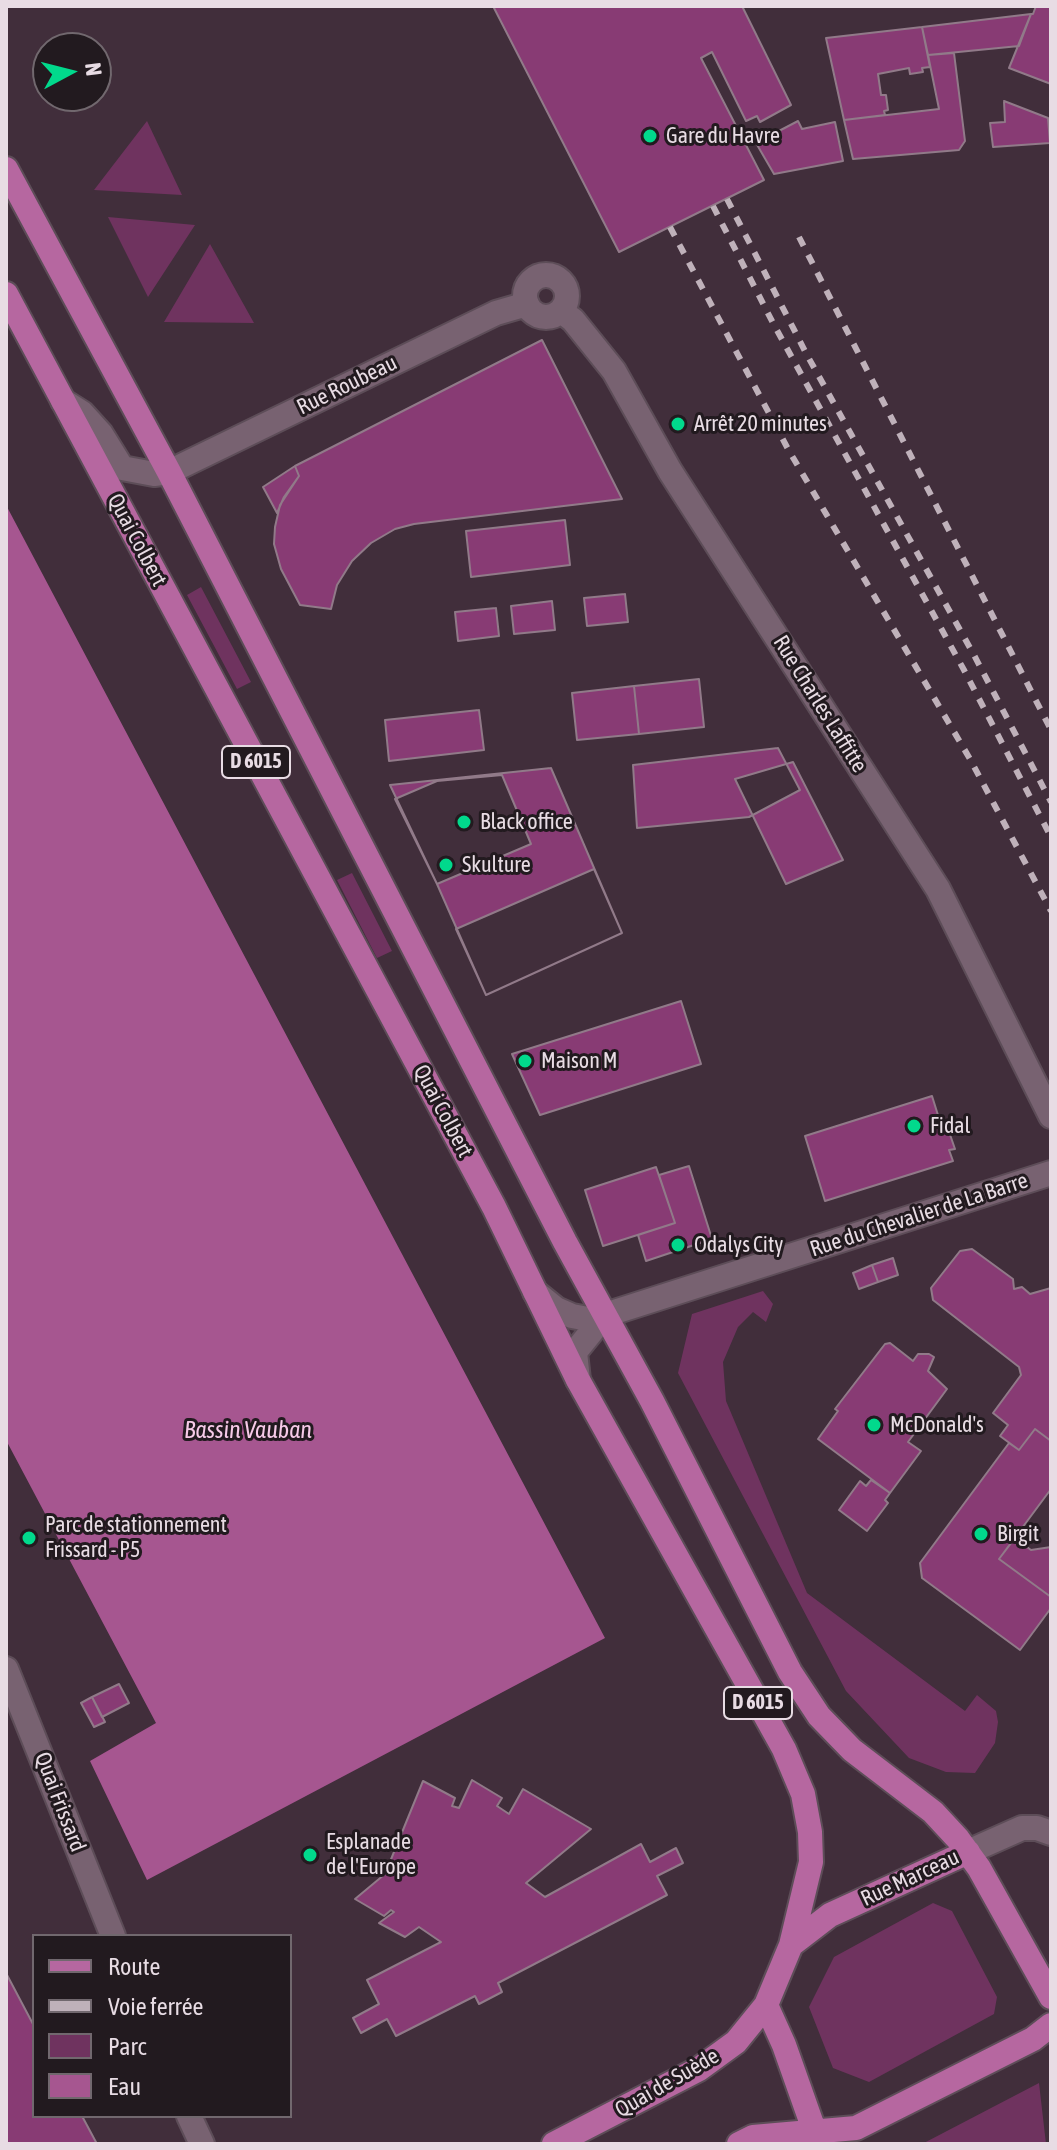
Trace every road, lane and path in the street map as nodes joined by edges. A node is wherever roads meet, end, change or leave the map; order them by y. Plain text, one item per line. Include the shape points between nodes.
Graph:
1 (6, 169) edge
2 (6, 294) edge
3 (527, 304) junction
4 (561, 311) junction
5 (63, 401) junction
6 (169, 472) junction
7 (1051, 1116) edge
8 (1051, 1173) edge
9 (535, 1292) junction
10 (605, 1315) junction
11 (578, 1380) junction
12 (6, 1669) edge
13 (1044, 1830) edge
14 (968, 1852) junction
15 (112, 1934) edge
16 (791, 1945) junction
17 (1051, 1997) edge
18 (766, 2005) junction
19 (1051, 2025) edge
20 (190, 2118) edge
21 (816, 2138) edge
22 (202, 2143) edge
23 (554, 2144) edge
24 (739, 2144) edge

1 - 6 main road, D 6015
2 - 5 main road, Quai Colbert / D 6015
3 - 4 street via 542,316
3 - 4 street via 530,283 550,275 566,288
3 - 6 street, Rue Roubeau via 496,313
4 - 7 street, Rue Charles Laffitte via 614,371 670,471 938,889
5 - 6 street via 101,434 122,468
5 - 9 main road, Quai Colbert / D 6015
6 - 10 main road, D 6015
8 - 10 street, Rue du Chevalier de La Barre
9 - 10 street via 572,1316
9 - 11 main road, Quai Colbert / D 6015
10 - 11 street via 575,1352
10 - 14 main road, D 6015 via 790,1672 819,1716 852,1750 933,1812
11 - 16 main road, Quai Colbert / D 6015 via 784,1749 803,1794 811,1862
12 - 15 street, Quai Frissard
13 - 14 street, Rue Marceau via 1022,1828
14 - 16 main road, Rue Marceau via 830,1915
14 - 17 main road, D 6015
16 - 18 main road, Quai de Suède
18 - 21 main road
18 - 23 main road, Quai de Suède via 736,2042 699,2069
19 - 21 main road via 856,2128
20 - 22 street
21 - 24 main road via 753,2137

